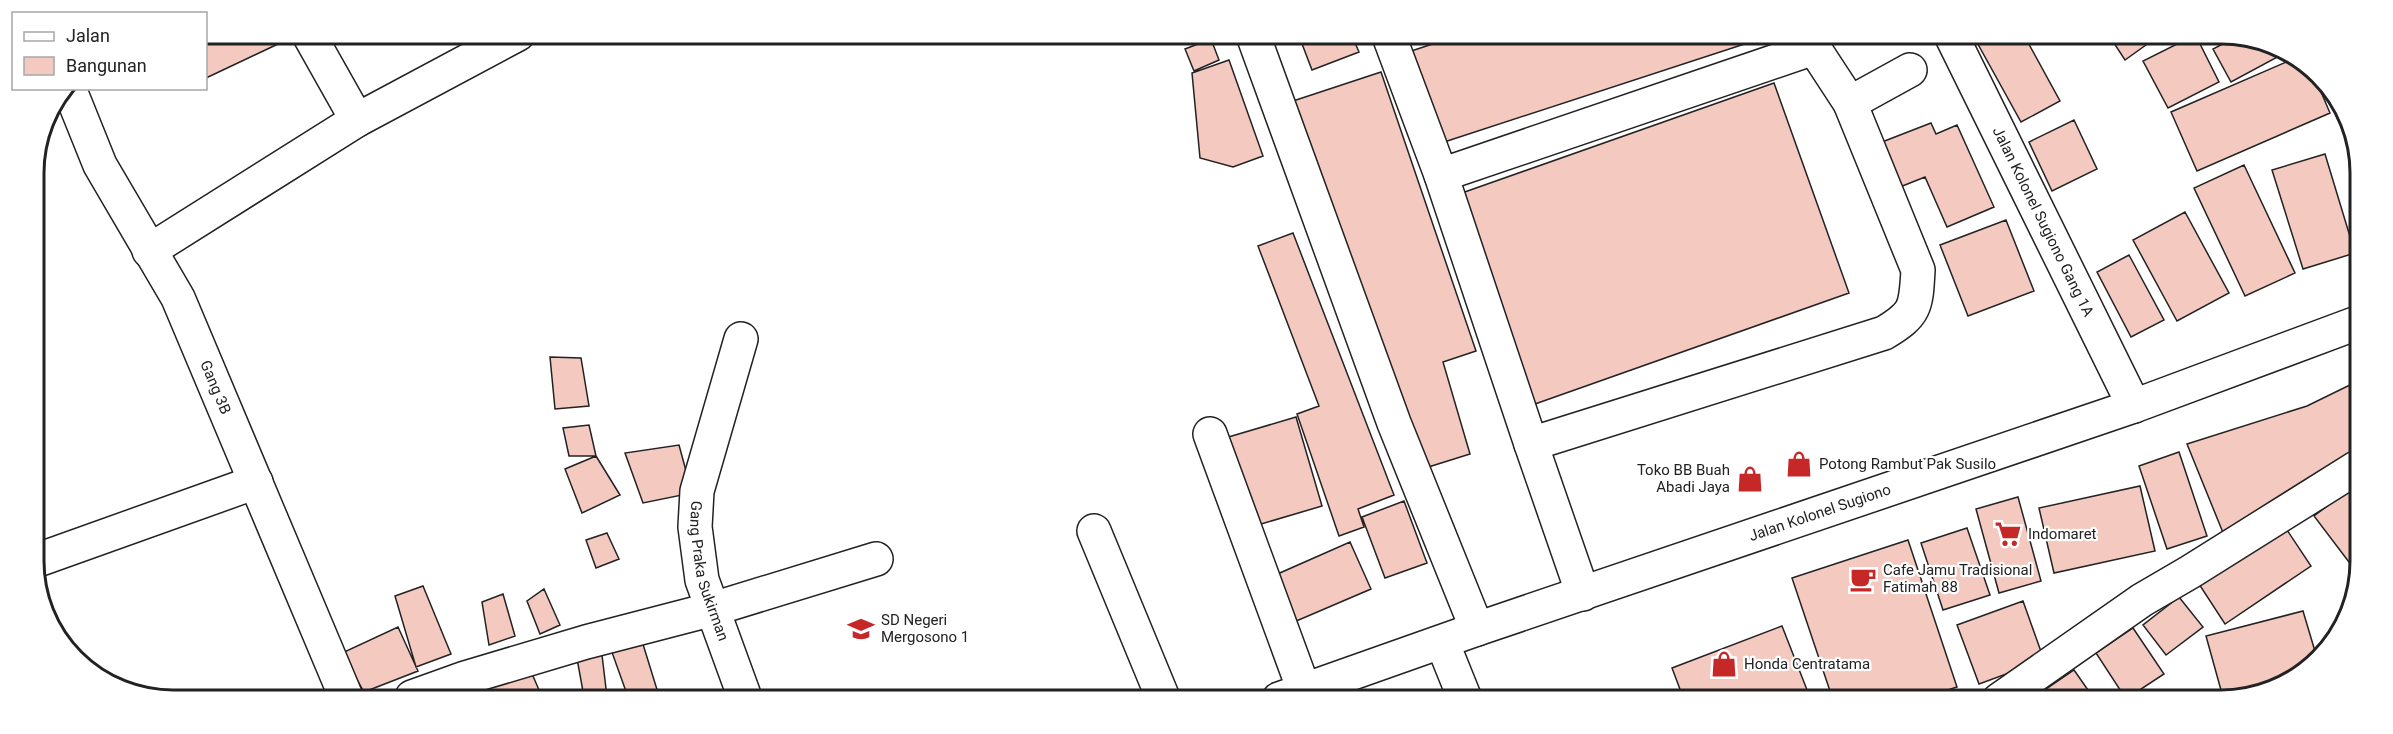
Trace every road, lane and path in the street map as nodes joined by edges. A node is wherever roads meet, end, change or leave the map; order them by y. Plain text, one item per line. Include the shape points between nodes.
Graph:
1 (314, 44) edge
2 (499, 44) edge
3 (1256, 44) edge
4 (1392, 44) edge
5 (1810, 44) edge
6 (1814, 44) edge
7 (1955, 44) edge
8 (1910, 70) dead end
9 (71, 94) edge
10 (1850, 103) junction
11 (357, 120) junction
12 (1441, 175) junction
13 (149, 251) junction
14 (2350, 325) edge
15 (741, 339) dead end
16 (2134, 406) junction
17 (1210, 434) dead end
18 (1531, 444) junction
19 (2350, 472) edge
20 (256, 482) junction
21 (1094, 531) dead end
22 (44, 558) edge
23 (876, 559) dead end
24 (1583, 594) junction
25 (712, 609) junction
26 (1477, 629) junction
27 (1442, 642) junction
28 (343, 690) edge
29 (431, 690) edge
30 (742, 690) edge
31 (1160, 690) edge
32 (1290, 690) edge
33 (1303, 690) edge
34 (1461, 690) edge
35 (2013, 690) edge

1 - 11 main road
2 - 11 main road
3 - 26 main road via 1394,423
4 - 12 main road
5 - 12 main road
6 - 10 main road
7 - 16 main road, Jalan Kolonel Sugiono Gang 1A
8 - 10 main road
9 - 13 main road, Gang 3B via 100,165
10 - 18 main road via 1918,270 1916,300 1904,321 1884,333
11 - 13 main road
12 - 18 main road
13 - 20 main road, Gang 3B via 178,298
14 - 16 main road, Jalan Kolonel Sugiono
15 - 25 main road, Gang Praka Sukirman via 697,491 695,527 702,580
16 - 24 main road, Jalan Kolonel Sugiono
17 - 32 main road
18 - 24 main road
19 - 35 main road via 2142,600
20 - 22 main road
20 - 28 main road, Gang 3B
21 - 31 main road
23 - 25 main road
24 - 26 main road, Jalan Kolonel Sugiono
25 - 29 main road via 586,642
25 - 30 main road, Gang Praka Sukirman
26 - 27 main road, Jalan Kolonel Sugiono
27 - 33 main road, Jalan Kolonel Sugiono
27 - 34 main road

